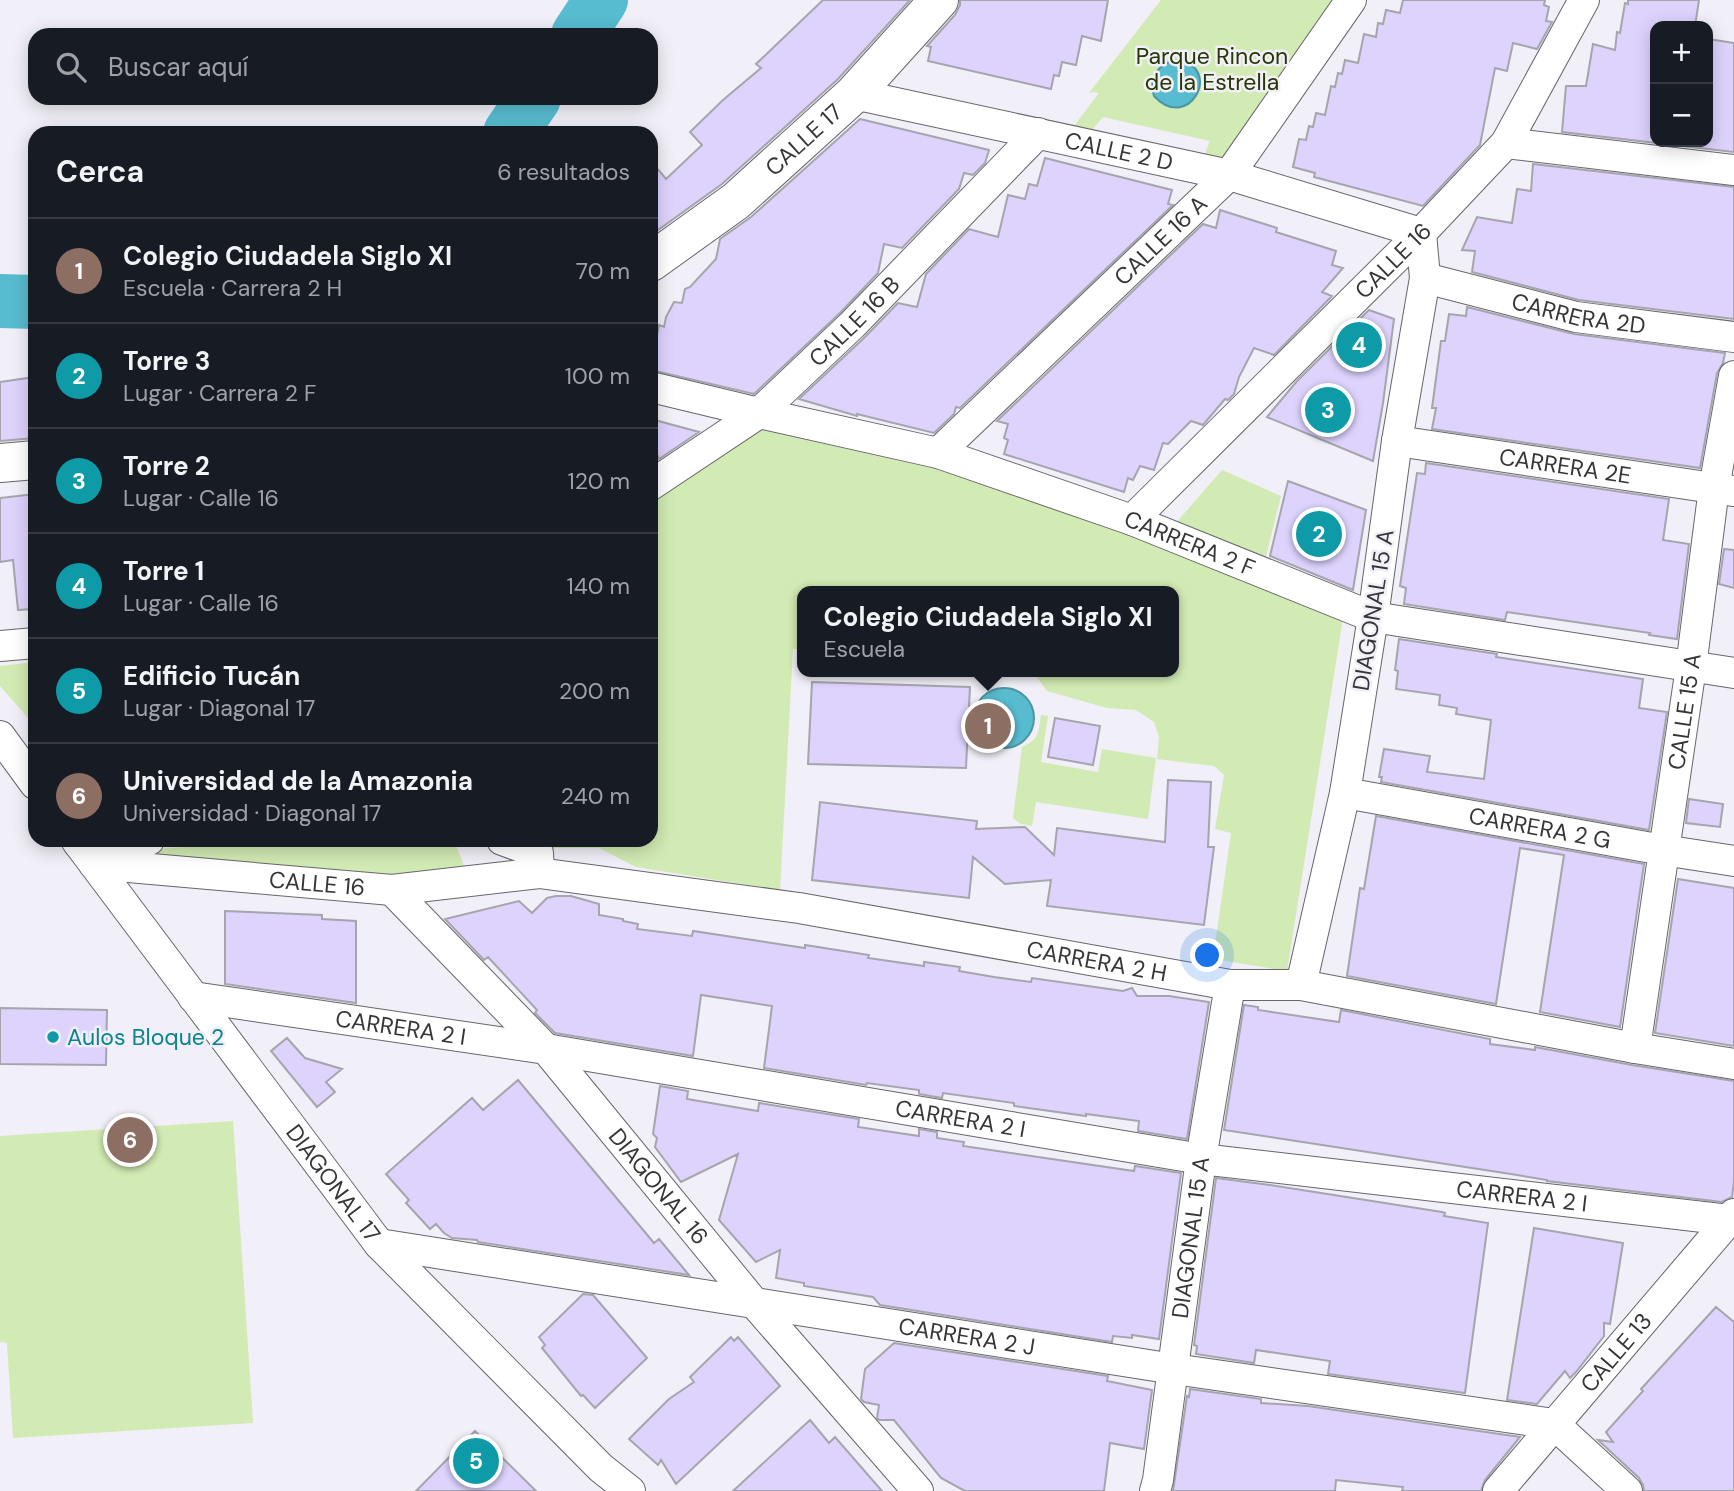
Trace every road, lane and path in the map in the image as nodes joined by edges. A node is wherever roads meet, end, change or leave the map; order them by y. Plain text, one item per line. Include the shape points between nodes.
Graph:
1 (939, 0) edge
2 (1351, 0) edge
3 (1584, 0) edge
4 (854, 94) junction
5 (1038, 133) junction
6 (1506, 143) junction
7 (1734, 170) edge
8 (1230, 174) junction
9 (1421, 233) junction
10 (658, 256) edge
11 (1425, 278) junction
12 (1734, 337) edge
13 (1734, 376) edge
14 (658, 389) edge
15 (759, 413) junction
16 (1397, 441) junction
17 (938, 453) junction
18 (28, 461) edge
19 (0, 463) edge
20 (658, 480) edge
21 (1724, 489) edge
22 (1132, 520) junction
23 (1373, 617) junction
24 (28, 644) edge
25 (0, 646) edge
26 (1691, 667) junction
27 (1734, 673) edge
28 (0, 736) edge
29 (28, 774) edge
30 (1345, 793) junction
31 (521, 847) edge
32 (83, 849) edge
33 (1663, 850) junction
34 (1734, 861) edge
35 (539, 873) junction
36 (392, 890) junction
37 (1230, 985) junction
38 (1301, 985) junction
39 (193, 997) junction
40 (1635, 1048) junction
41 (546, 1049) junction
42 (1734, 1064) edge
43 (1201, 1159) junction
44 (1731, 1217) edge
45 (379, 1244) junction
46 (755, 1304) junction
47 (1174, 1369) junction
48 (1554, 1424) junction
49 (630, 1491) edge
50 (918, 1491) edge
51 (1155, 1491) edge
52 (1498, 1491) edge
53 (1627, 1491) edge

1 - 4 main road, CALLE 17
2 - 8 street, CALLE 16 A
3 - 6 street, CALLE 16
4 - 5 street, CALLE 2 D
4 - 10 main road, CALLE 17 via 736,201
5 - 8 street, CALLE 2 D
5 - 15 street, CALLE 16 B via 852,325
6 - 7 street
6 - 9 street, CALLE 16
8 - 9 street, CALLE 2 D
8 - 17 street, CALLE 16 A
9 - 11 street, DIAGONAL 15 A
9 - 22 street, CALLE 16
11 - 12 street, CARRERA 2D via 1576,317
11 - 16 street, DIAGONAL 15 A
13 - 21 street, CALLE 15 A
14 - 15 street, CARRERA 2 F
15 - 17 street, CARRERA 2 F
15 - 20 street, CALLE 16 B
16 - 21 street, CARRERA 2E
16 - 23 street, DIAGONAL 15 A
17 - 22 street, CARRERA 2 F
18 - 19 main road
21 - 26 street, CALLE 15 A
22 - 23 street, CARRERA 2 F
23 - 26 street, CARRERA 2 F
23 - 30 street, DIAGONAL 15 A
24 - 25 street
26 - 27 street, CARRERA 2 F
26 - 33 street, CALLE 15 A
28 - 29 street
30 - 33 street, CARRERA 2 G
30 - 38 street, DIAGONAL 15 A
31 - 35 street via 538,853
32 - 36 street, CALLE 16
32 - 39 street, DIAGONAL 17
33 - 34 street, CARRERA 2 G
33 - 40 street, CALLE 15 A
35 - 36 street, CALLE 16
35 - 37 street, CARRERA 2 H via 799,908
36 - 41 street, DIAGONAL 16
37 - 38 street, CARRERA 2 H
37 - 43 street, DIAGONAL 15 A
38 - 40 street, CARRERA 2 H
39 - 41 street, CARRERA 2 I
39 - 45 street, DIAGONAL 17
40 - 42 street, CARRERA 2 H
41 - 43 street, CARRERA 2 I
41 - 46 street, DIAGONAL 16
43 - 44 street, CARRERA 2 I
43 - 47 street, DIAGONAL 15 A
44 - 48 street, CALLE 13
45 - 46 street, CARRERA 2 J
45 - 49 street, DIAGONAL 17 via 601,1468
46 - 47 street, CARRERA 2 J
46 - 50 street, DIAGONAL 16
47 - 48 street, CARRERA 2 J
47 - 51 street, DIAGONAL 15 A
48 - 52 street, CALLE 13
48 - 53 street

